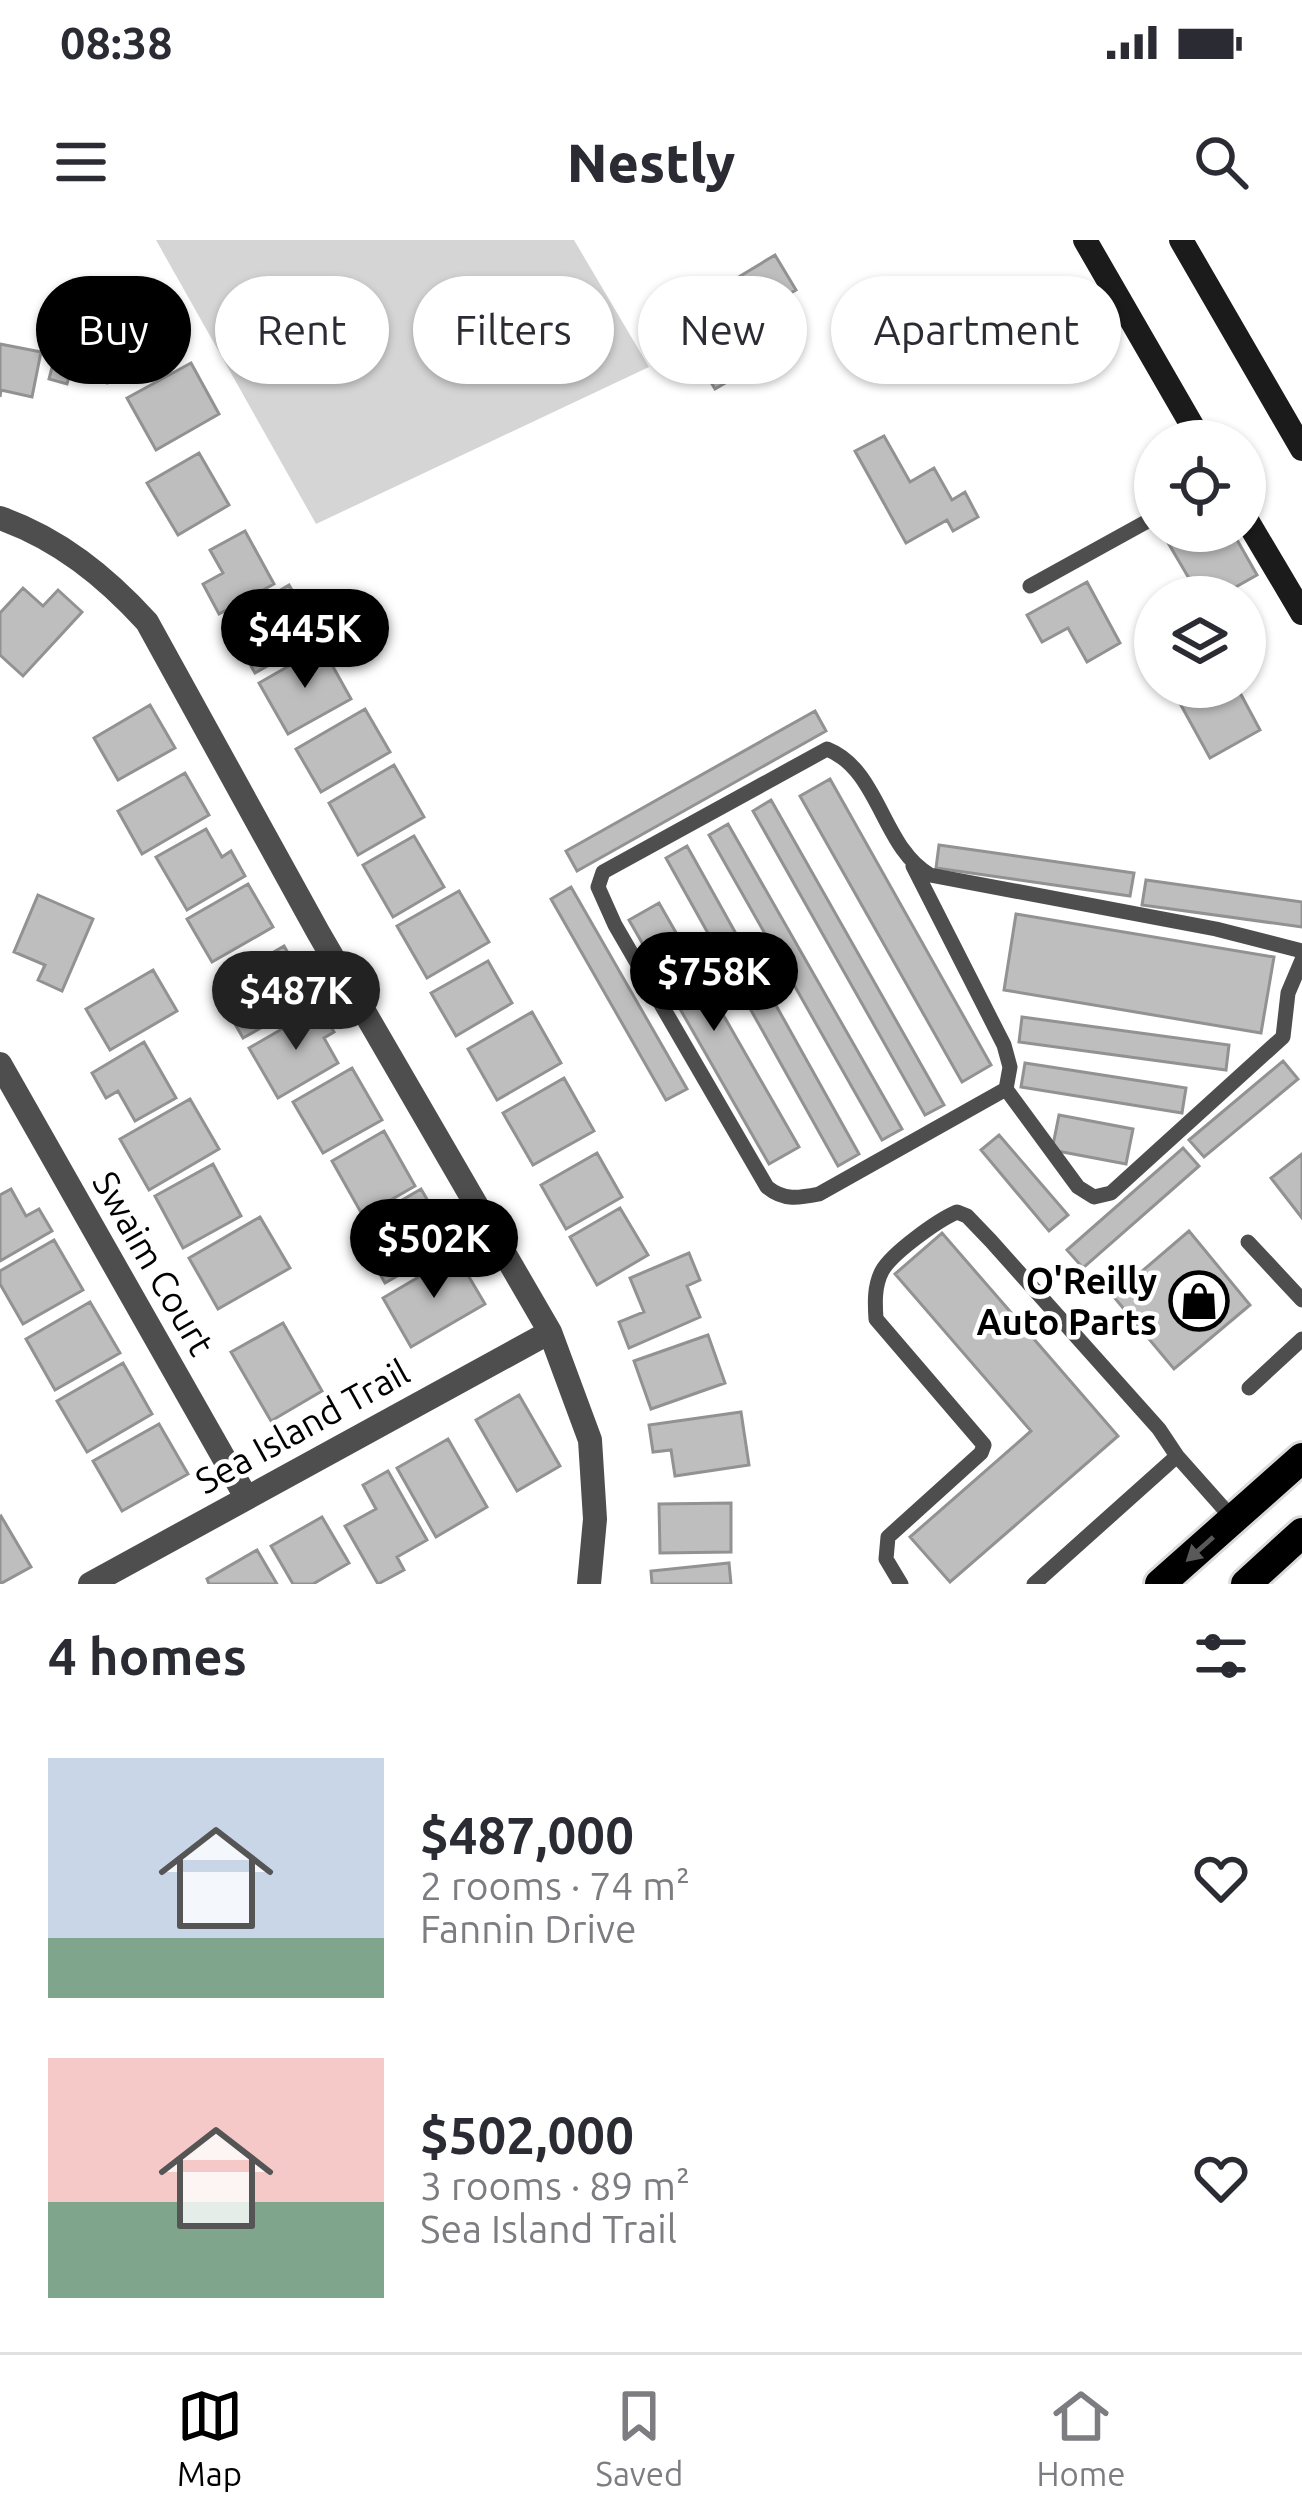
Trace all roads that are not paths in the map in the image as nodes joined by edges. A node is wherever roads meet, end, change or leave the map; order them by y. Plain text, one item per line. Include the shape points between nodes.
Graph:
1 (1085, 240) edge
2 (1181, 240) edge
3 (1189, 420) edge
4 (1302, 449) edge
5 (0, 518) edge
6 (1134, 529) edge
7 (1266, 552) edge
8 (1030, 586) dead end
9 (1302, 613) edge
10 (913, 866) junction
11 (1302, 955) edge
12 (0, 1064) edge
13 (1006, 1089) junction
14 (1248, 1242) dead end
15 (1302, 1300) edge
16 (550, 1332) junction
17 (1302, 1340) edge
18 (1249, 1388) dead end
19 (1177, 1456) junction
20 (1302, 1458) edge
21 (246, 1496) junction
22 (1233, 1519) junction
23 (1300, 1540) edge
24 (90, 1584) edge
25 (590, 1584) edge
26 (901, 1584) edge
27 (1034, 1584) edge
28 (1160, 1584) edge
29 (1246, 1584) edge

1 - 3 main road
2 - 4 main road
5 - 16 street via 42,533 147,622
6 - 8 lane
7 - 9 main road
10 - 11 lane via 1216,928
10 - 13 lane via 1004,1045
10 - 13 lane via 852,764 826,748 603,872 598,887 778,1196 819,1193
11 - 13 lane via 1283,1037 1111,1193 1094,1197 1078,1186
12 - 21 street, Swaim Court
14 - 15 lane
16 - 21 street, Sea Island Trail
16 - 25 street via 590,1440
17 - 18 lane
19 - 22 lane
19 - 26 lane via 967,1216 940,1219 882,1270 876,1319 984,1445 887,1537 886,1559
19 - 27 lane
20 - 22 main road
21 - 24 street, Sea Island Trail
22 -> 28 main road
23 - 29 main road

